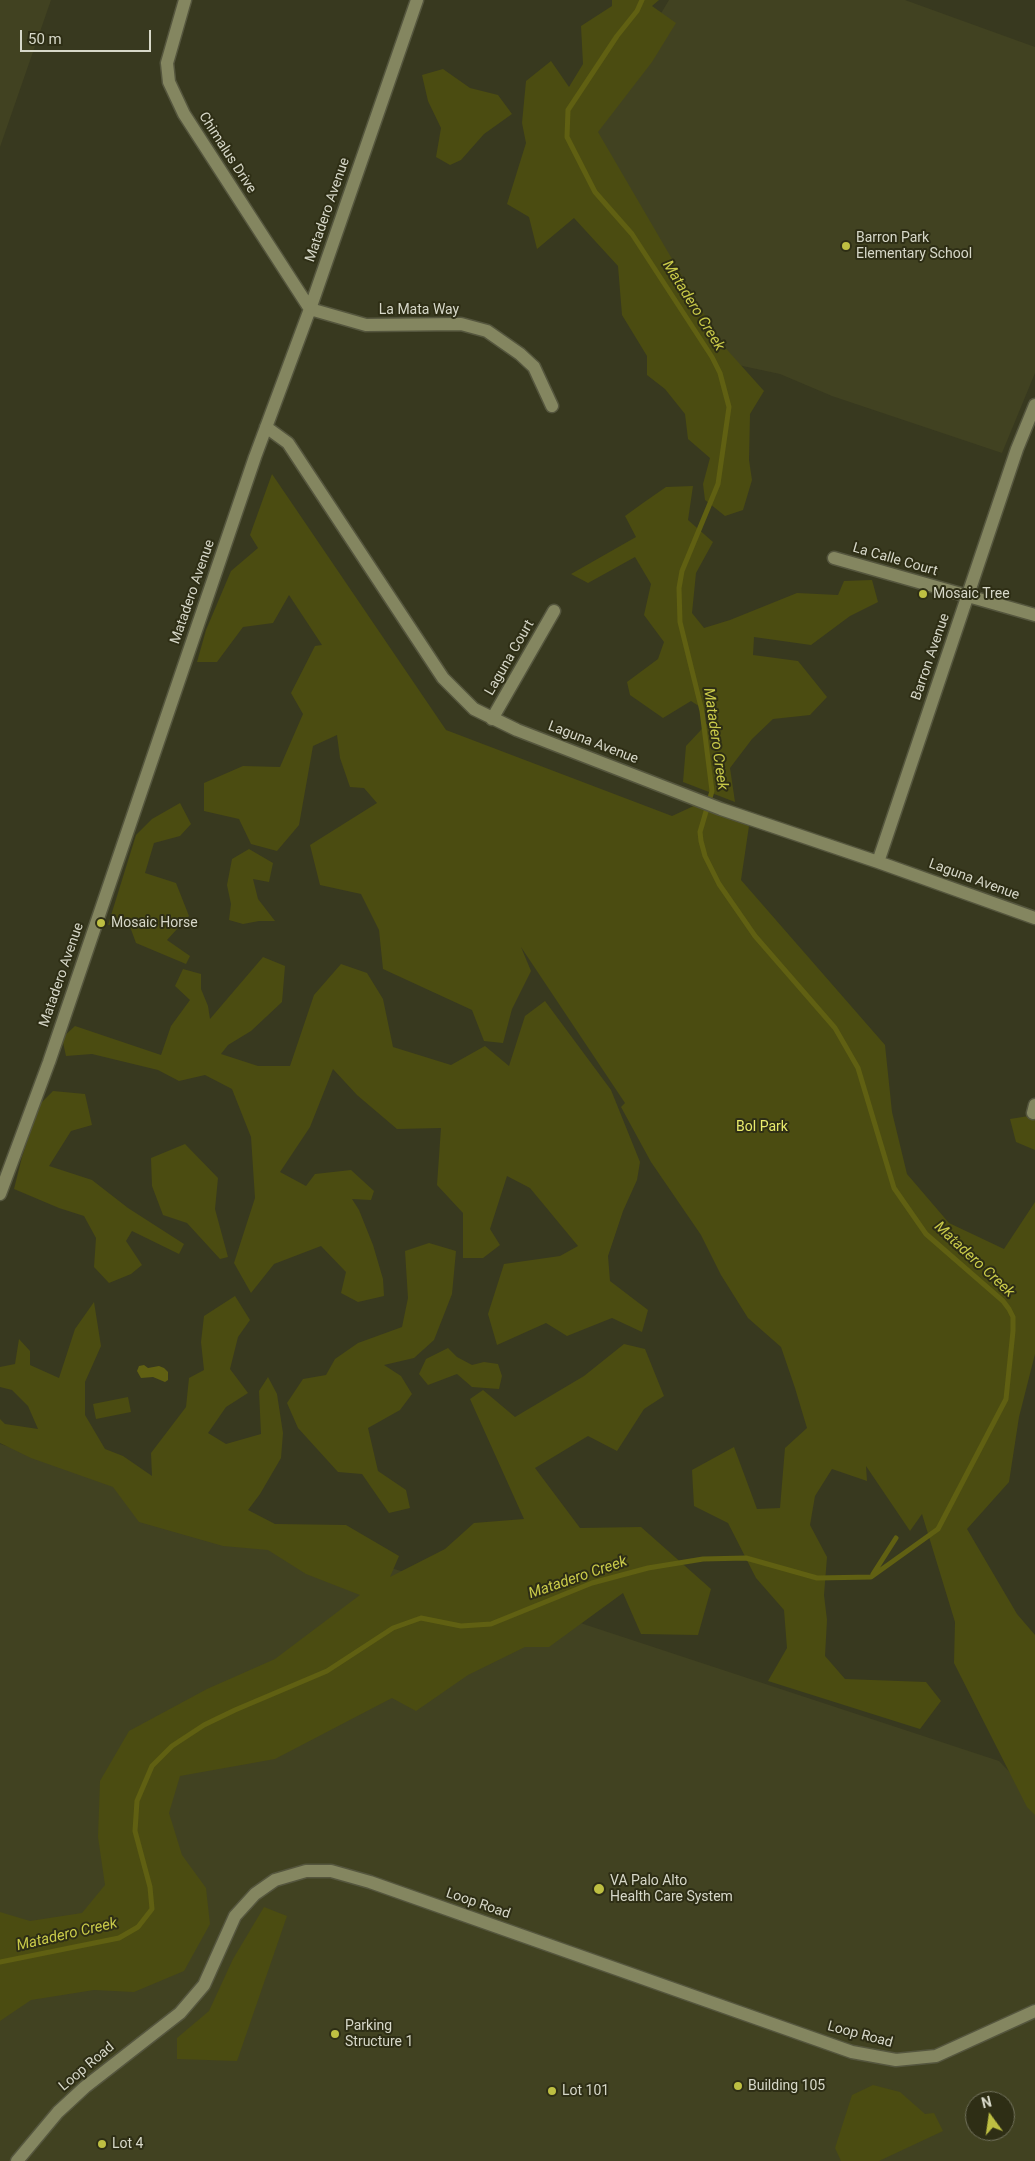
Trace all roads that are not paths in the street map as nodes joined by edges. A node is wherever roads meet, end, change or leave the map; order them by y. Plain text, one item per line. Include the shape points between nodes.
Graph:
1 (185, 0) edge
2 (417, 0) edge
3 (310, 309) junction
4 (1035, 405) edge
5 (552, 406) dead end
6 (266, 427) junction
7 (834, 558) dead end
8 (968, 596) junction
9 (554, 611) dead end
10 (1035, 615) edge
11 (492, 719) junction
12 (878, 862) junction
13 (1035, 918) edge
14 (0, 1194) edge
15 (1035, 2011) edge
16 (17, 2161) edge

1 - 3 street, Chimalus Drive via 167,63 168,82 184,114
2 - 3 street, Matadero Avenue
3 - 5 street, La Mata Way via 366,325 461,324 487,331 534,368
3 - 6 street, Matadero Avenue
4 - 8 street, Barron Avenue
6 - 11 street, Laguna Avenue via 288,443 443,678 474,709
6 - 14 street, Matadero Avenue via 52,1053
7 - 8 street, La Calle Court
8 - 10 street, La Calle Court
8 - 12 street, Barron Avenue
9 - 11 street, Laguna Court
11 - 12 street, Laguna Avenue via 721,809
12 - 13 street, Laguna Avenue
15 - 16 street, Loop Road via 936,2056 896,2060 852,2052 370,1882 331,1871 306,1872 275,1880 255,1894 235,1916 204,1985 180,2014 85,2086 58,2112

